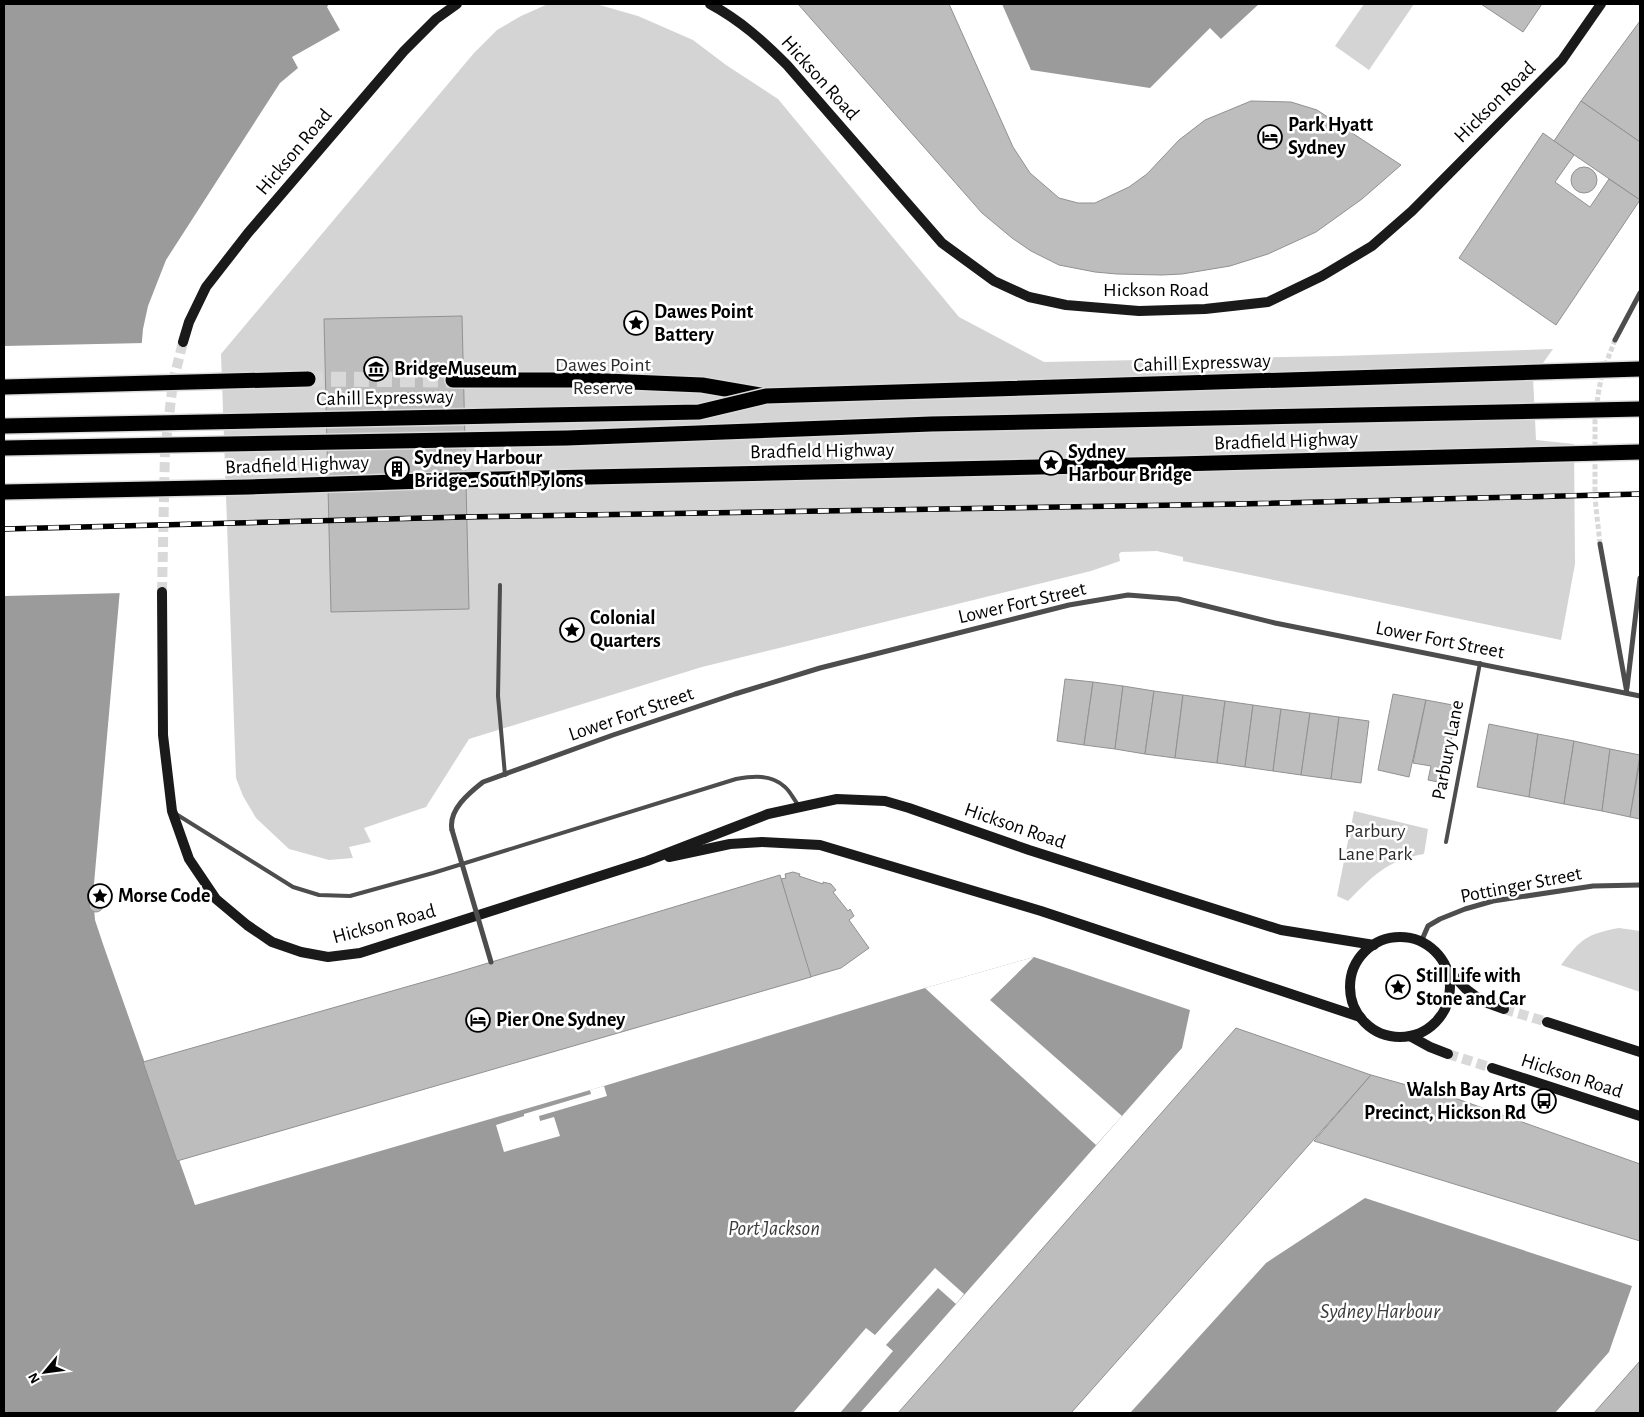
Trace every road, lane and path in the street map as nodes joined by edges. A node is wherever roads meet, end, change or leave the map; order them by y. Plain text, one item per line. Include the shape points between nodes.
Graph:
1 (457, 4) edge
2 (710, 4) edge
3 (1601, 4) edge
4 (1640, 293) edge
5 (1615, 340) tunnel mouth
6 (183, 342) tunnel mouth
7 (1640, 369) edge
8 (308, 379) tunnel mouth
9 (454, 380) tunnel mouth
10 (4, 387) edge
11 (766, 396) junction
12 (1640, 409) edge
13 (4, 426) edge
14 (4, 448) edge
15 (1640, 452) edge
16 (4, 492) edge
17 (1600, 544) tunnel mouth
18 (1640, 578) edge
19 (500, 585) dead end
20 (162, 592) tunnel mouth
21 (1480, 663) junction
22 (1627, 693) junction
23 (1640, 696) edge
24 (504, 775) junction
25 (799, 806) junction
26 (172, 811) junction
27 (1446, 842) dead end
28 (647, 861) junction
29 (1640, 885) edge
30 (1421, 942) junction
31 (1374, 945) junction
32 (491, 962) dead end
33 (1447, 970) junction
34 (1504, 1008) tunnel mouth
35 (1360, 1017) junction
36 (1547, 1022) tunnel mouth
37 (1410, 1036) junction
38 (1640, 1052) edge
39 (1448, 1054) tunnel mouth
40 (1492, 1068) tunnel mouth
41 (1640, 1116) edge

1 - 6 street, Hickson Road via 436,18 404,51 248,233 206,287
2 - 3 street, Hickson Road via 732,16 762,40 942,242 994,281 1029,297 1066,305 1139,311 1205,309 1268,302 1322,276 1372,246 1412,211 1562,60
4 - 5 street
7 - 11 highway, Cahill Expressway, bridge
8 - 10 highway, Cahill Expressway, bridge
9 - 11 highway, Cahill Expressway via 582,380 702,385
11 - 13 highway, Cahill Expressway, bridge via 699,412
12 - 14 highway, Bradfield Highway, bridge via 931,424 557,438
15 - 16 highway, Bradfield Highway, bridge
17 - 22 street
18 - 22 street
19 - 24 lane via 498,696
20 - 26 street, Hickson Road via 162,735
21 - 22 street, Lower Fort Street
21 - 24 street, Lower Fort Street via 1275,623 1178,599 1128,595 1069,605 820,668 613,735
21 - 27 lane, Parbury Lane
22 - 23 street, Lower Fort Street
24 - 32 street, Lower Fort Street, bridge via 483,782 473,790 459,805 451,825
25 - 26 lane via 785,787 771,779 755,776 736,779 350,896 319,895 293,888
25 - 28 street, Hickson Road via 768,814
25 - 31 street, Hickson Road via 837,799 885,801 1281,930
26 - 28 street, Hickson Road via 189,858 216,899 272,942 328,958 360,953
28 - 35 street, Hickson Road via 730,844 820,845 1041,911
29 - 30 street, Pottinger Street via 1593,886 1493,901 1440,919 1428,926
30 - 31 street via 1397,937
30 - 33 street via 1441,958
31 - 35 street via 1364,952 1352,973 1350,984 1354,1008
33 - 34 street via 1482,1001
33 - 37 street via 1450,994 1440,1017 1422,1033
35 - 37 street via 1368,1026 1388,1036
36 - 38 street
37 - 39 street
40 - 41 street, Hickson Road

